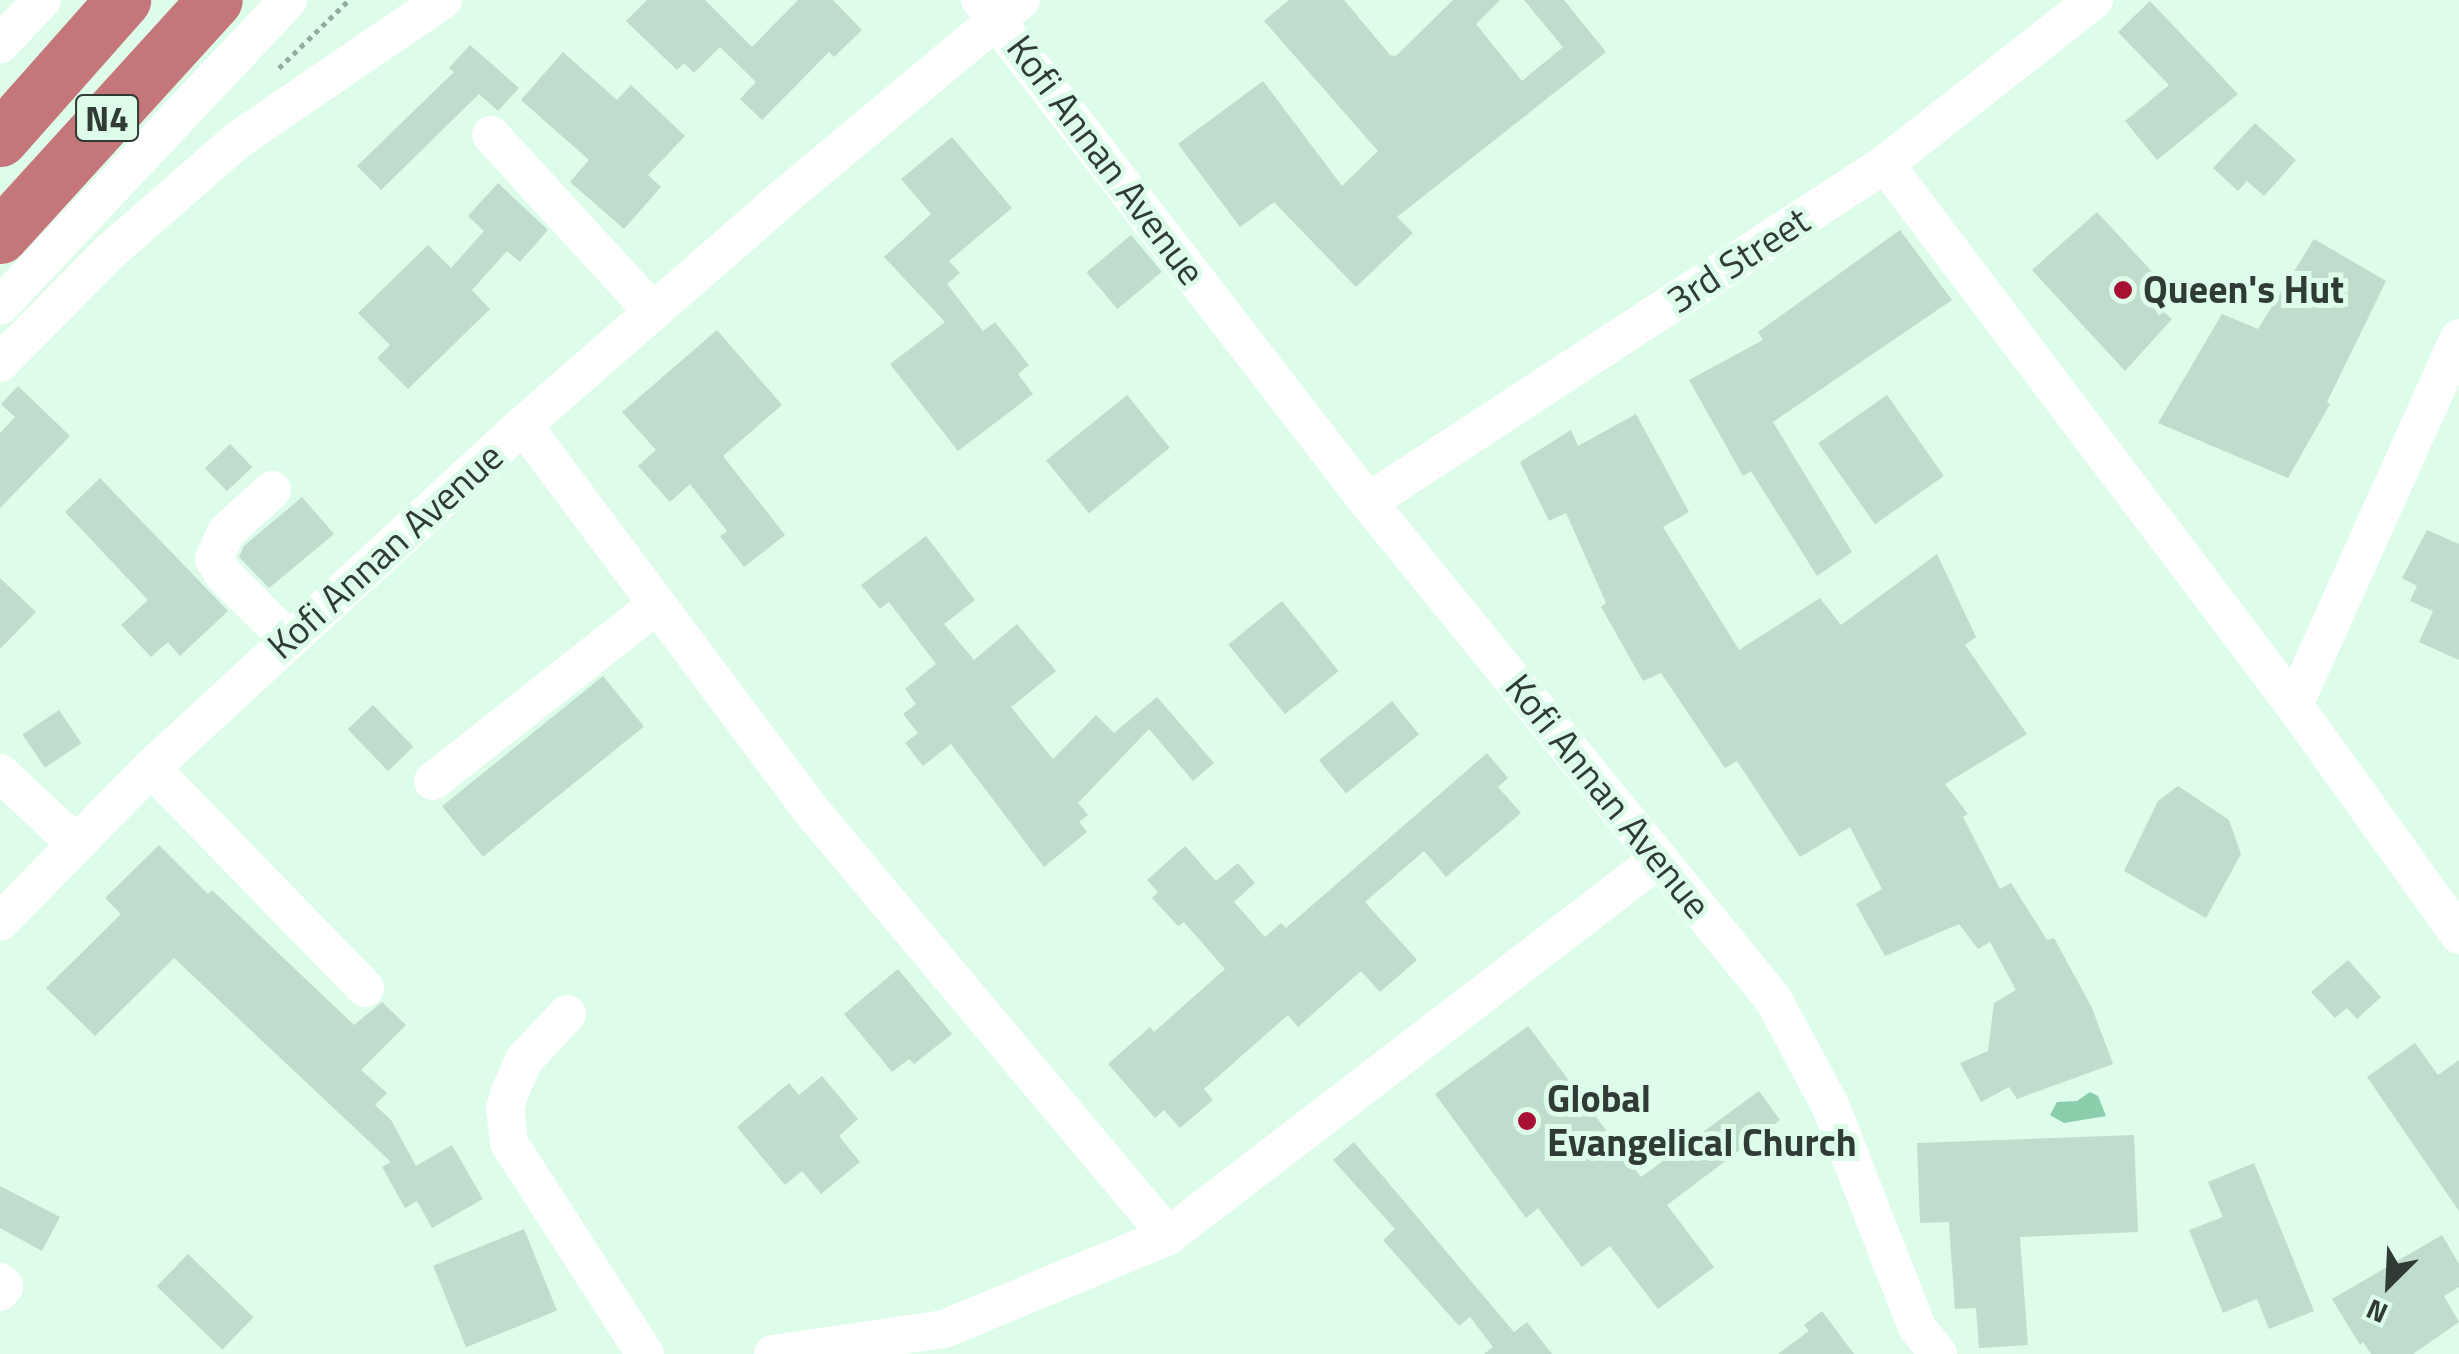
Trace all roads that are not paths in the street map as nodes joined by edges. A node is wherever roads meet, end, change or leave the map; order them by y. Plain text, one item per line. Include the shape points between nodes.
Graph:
1 (42, 0) edge
2 (122, 0) edge
3 (215, 0) edge
4 (288, 0) edge
5 (443, 0) edge
6 (2094, 0) edge
7 (1000, 6) edge
8 (0, 44) edge
9 (491, 135) dead end
10 (0, 138) edge
11 (1885, 164) junction
12 (0, 236) edge
13 (0, 306) edge
14 (654, 312) junction
15 (2459, 338) edge
16 (0, 363) edge
17 (522, 426) junction
18 (272, 490) dead end
19 (1368, 502) junction
20 (656, 605) junction
21 (288, 639) junction
22 (2294, 705) junction
23 (151, 768) junction
24 (0, 773) edge
25 (434, 781) dead end
26 (75, 842) junction
27 (1659, 859) junction
28 (0, 922) edge
29 (2459, 936) edge
30 (365, 988) dead end
31 (567, 1014) dead end
32 (1168, 1236) junction
33 (0, 1282) edge
34 (0, 1292) edge
35 (645, 1354) edge
36 (773, 1354) edge
37 (1938, 1354) edge

1 - 8 street
2 - 10 highway, N4
3 - 12 highway, N4
4 - 13 street
5 - 16 street via 239,138 112,250
6 - 11 street, 3rd Street
7 - 14 street, Kofi Annan Avenue
7 - 19 street, Kofi Annan Avenue
9 - 14 street
11 - 19 street, 3rd Street
11 - 22 street
14 - 17 street, Kofi Annan Avenue
15 - 22 street
17 - 20 street
17 - 21 street, Kofi Annan Avenue
18 - 21 street via 226,532 214,559
19 - 27 street, Kofi Annan Avenue
20 - 25 street
20 - 32 street via 816,816
21 - 23 street, Kofi Annan Avenue
22 - 29 street
23 - 26 street, Kofi Annan Avenue
23 - 30 street
24 - 26 street
26 - 28 street, Kofi Annan Avenue
27 - 32 street
27 - 37 street, Kofi Annan Avenue via 1773,999 1830,1106 1917,1327
31 - 35 street via 524,1060 510,1091 509,1143
32 - 36 street via 944,1329
33 - 34 street

